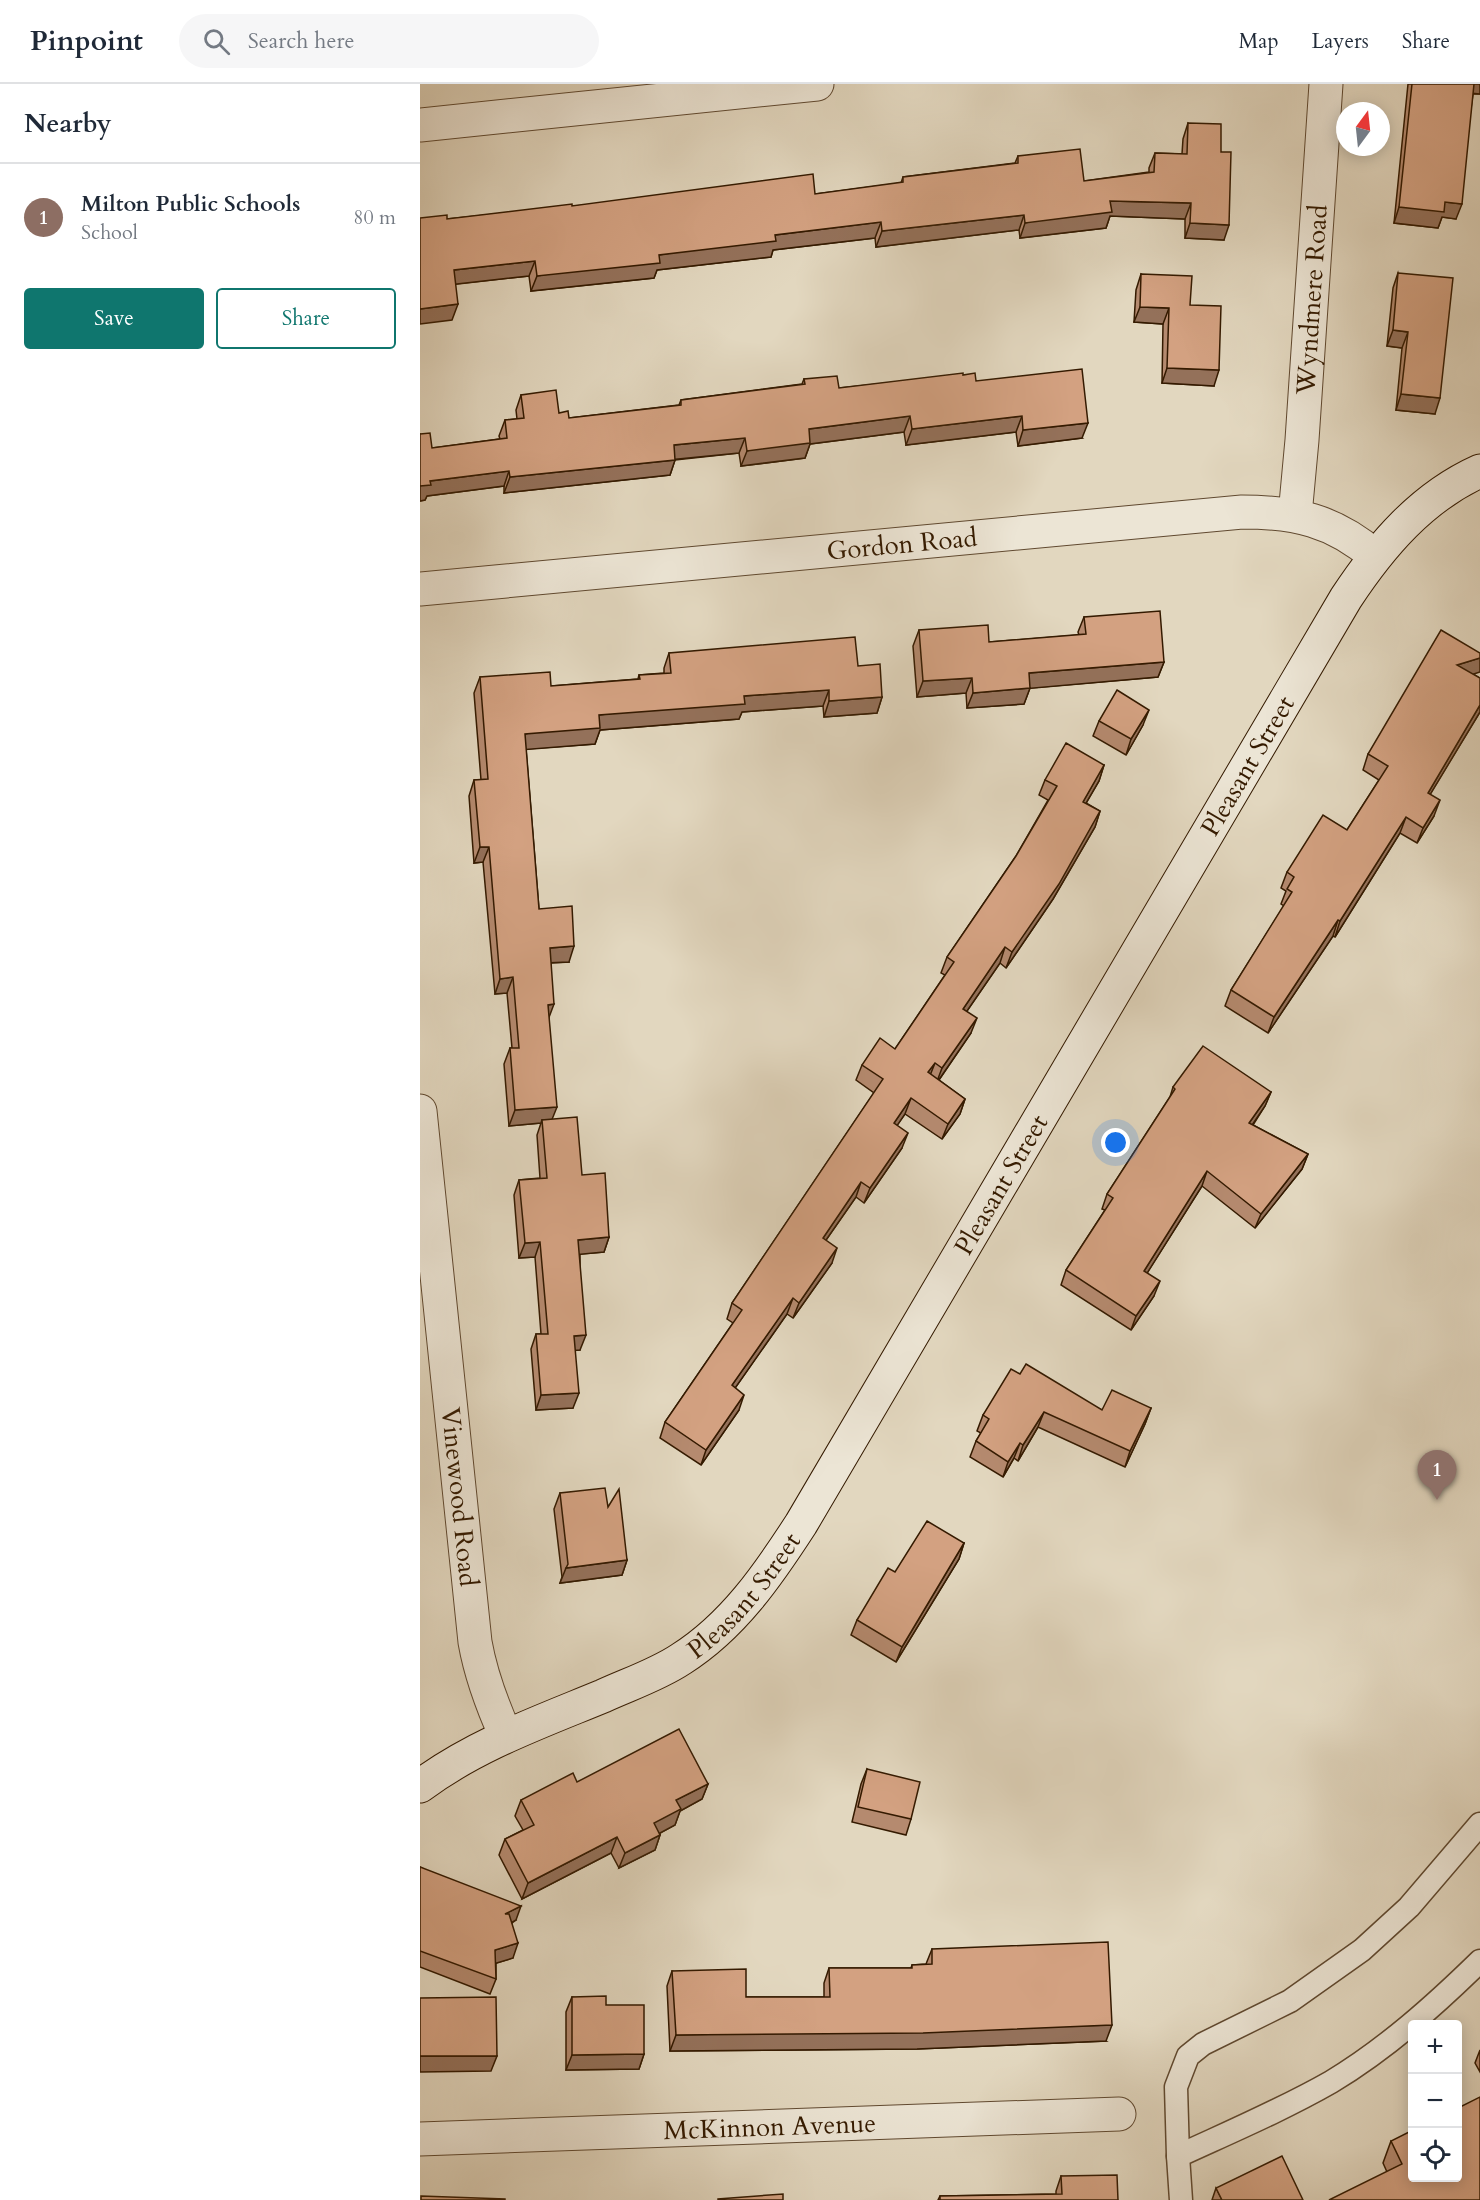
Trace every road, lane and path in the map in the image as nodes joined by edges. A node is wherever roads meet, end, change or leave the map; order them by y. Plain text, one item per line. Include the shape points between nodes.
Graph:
1 (817, 84) edge
2 (1326, 84) edge
3 (420, 125) edge
4 (1480, 471) edge
5 (1294, 515) junction
6 (1375, 556) junction
7 (420, 589) edge
8 (420, 1111) edge
9 (506, 1736) junction
10 (420, 1786) edge
11 (1480, 1824) edge
12 (1480, 1961) edge
13 (1119, 2114) dead end
14 (420, 2139) edge
15 (1178, 2156) junction
16 (1181, 2200) edge

1 - 3 street
2 - 5 street, Wyndmere Road
4 - 6 street, Pleasant Street via 1454,484 1413,515
5 - 6 street, Gordon Road via 1338,530
5 - 7 street, Gordon Road via 1209,514
6 - 9 street, Pleasant Street via 1346,598 772,1568 732,1616 681,1659
8 - 9 street, Vinewood Road via 475,1642 480,1670
9 - 10 street, Pleasant Street
11 - 15 lane via 1409,1906 1362,1950 1290,2001 1203,2044 1188,2056 1176,2086
12 - 15 lane via 1405,2028 1333,2080
13 - 14 street, McKinnon Avenue
15 - 16 lane

